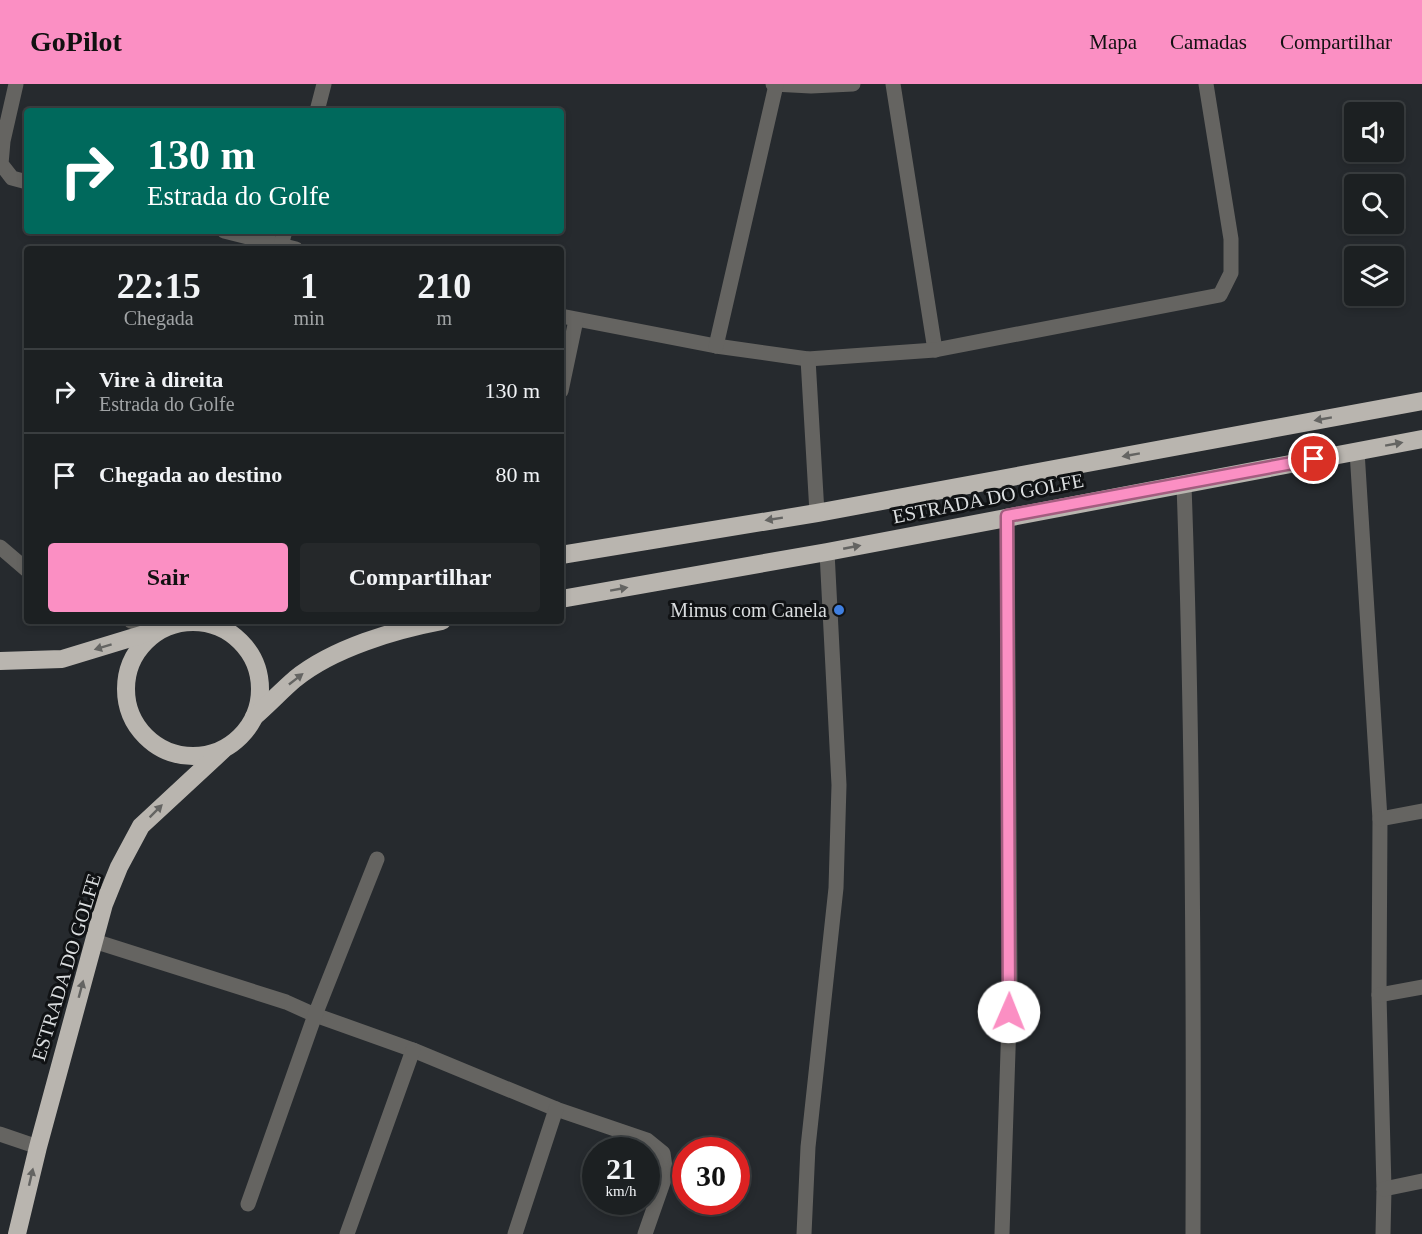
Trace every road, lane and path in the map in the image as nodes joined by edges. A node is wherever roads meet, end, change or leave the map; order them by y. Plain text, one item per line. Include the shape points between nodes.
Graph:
1 (16, 84) edge
2 (324, 84) edge
3 (774, 84) edge
4 (853, 84) edge
5 (893, 84) edge
6 (1206, 84) edge
7 (318, 108) edge
8 (24, 181) edge
9 (240, 234) edge
10 (282, 242) edge
11 (564, 317) edge
12 (576, 320) junction
13 (716, 346) junction
14 (935, 350) junction
15 (808, 359) junction
16 (564, 377) edge
17 (1422, 401) edge
18 (1422, 439) edge
19 (1357, 451) junction
20 (1184, 485) junction
21 (817, 513) junction
22 (1007, 516) junction
23 (0, 547) edge
24 (827, 552) junction
25 (564, 555) edge
26 (24, 567) edge
27 (564, 598) edge
28 (140, 624) edge
29 (176, 624) edge
30 (210, 624) edge
31 (431, 624) edge
32 (159, 630) junction
33 (0, 661) edge
34 (253, 719) junction
35 (223, 750) junction
36 (1422, 811) edge
37 (1380, 819) junction
38 (377, 858) dead end
39 (94, 941) junction
40 (1422, 987) edge
41 (1379, 995) junction
42 (315, 1015) junction
43 (413, 1050) junction
44 (556, 1108) junction
45 (0, 1134) edge
46 (38, 1147) junction
47 (1422, 1181) edge
48 (1384, 1189) junction
49 (248, 1204) dead end
50 (17, 1234) edge
51 (347, 1234) edge
52 (515, 1234) edge
53 (645, 1234) edge
54 (804, 1234) edge
55 (1002, 1234) edge
56 (1193, 1234) edge
57 (1383, 1234) edge

1 - 8 street via 1,164 12,178
2 - 7 street
3 - 4 street
3 - 13 street
5 - 14 street
6 - 14 street via 1231,239 1231,273 1220,295
9 - 10 street
11 - 12 street
12 - 13 street
12 - 16 street
13 - 15 street
14 - 15 street
15 - 21 street
17 -> 21 highway, ESTRADA DO GOLFE
19 -> 18 highway, ESTRADA DO GOLFE
19 - 20 highway, ESTRADA DO GOLFE
19 - 37 street
20 - 22 highway, ESTRADA DO GOLFE
20 - 56 street via 1191,679
21 -> 25 highway, ESTRADA DO GOLFE
24 -> 22 highway, ESTRADA DO GOLFE
22 - 55 street via 1010,990
23 - 26 street
27 -> 24 highway, ESTRADA DO GOLFE
24 - 54 street via 839,785 836,888 808,1147
28 - 32 street
29 - 32 highway, ESTRADA DO GOLFE
30 - 34 highway, ESTRADA DO GOLFE via 240,640 252,657 259,678
34 -> 31 highway, ESTRADA DO GOLFE via 296,678 323,660 350,647
32 -> 33 highway via 62,659
32 - 35 highway, ESTRADA DO GOLFE via 141,645 129,665 125,687 129,711 140,731 156,746 178,755 201,756
34 - 35 highway, ESTRADA DO GOLFE via 241,736
39 -> 35 highway, ESTRADA DO GOLFE via 119,867 141,826
36 - 37 street
37 - 41 street
38 - 42 street
39 - 42 street via 286,1002
46 -> 39 highway, ESTRADA DO GOLFE
40 - 41 street
41 - 48 street
42 - 43 street
42 - 49 street
43 - 44 street
43 - 51 street
44 - 52 street
44 - 53 street via 647,1140 663,1153 666,1174
45 - 46 street
50 -> 46 highway, ESTRADA DO GOLFE
47 - 48 street
48 - 57 street

